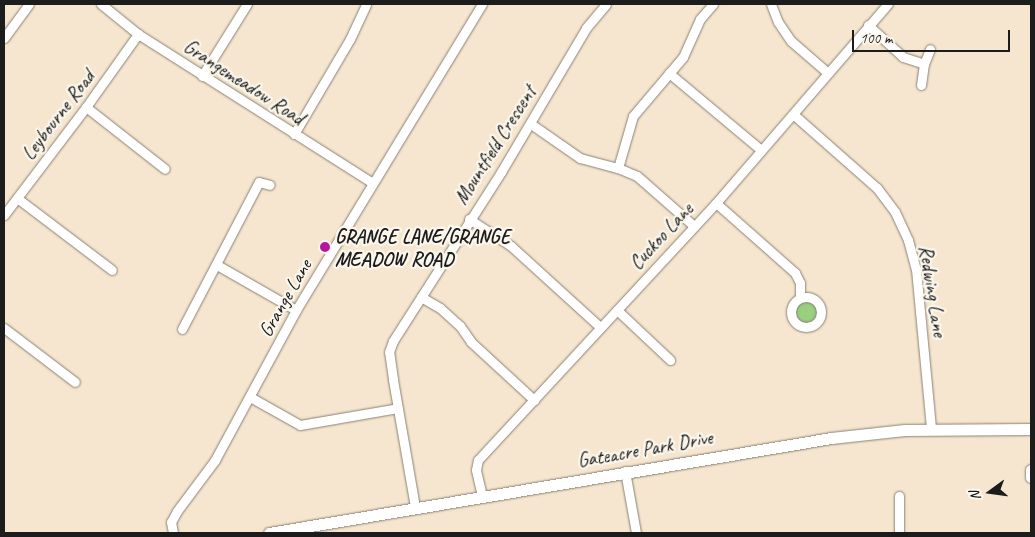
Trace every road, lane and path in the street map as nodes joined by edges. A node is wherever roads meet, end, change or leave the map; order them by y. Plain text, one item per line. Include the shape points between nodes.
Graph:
1 (29, 4) edge
2 (101, 4) edge
3 (247, 4) edge
4 (366, 4) edge
5 (482, 4) edge
6 (606, 4) edge
7 (713, 4) edge
8 (771, 4) edge
9 (888, 4) edge
10 (868, 26) junction
11 (138, 34) junction
12 (4, 38) edge
13 (930, 49) dead end
14 (924, 64) junction
15 (669, 73) junction
16 (828, 73) junction
17 (202, 76) junction
18 (921, 85) dead end
19 (86, 107) junction
20 (793, 114) junction
21 (531, 124) junction
22 (294, 134) junction
23 (761, 150) junction
24 (618, 168) junction
25 (165, 170) dead end
26 (373, 183) junction
27 (270, 185) dead end
28 (17, 198) junction
29 (716, 202) junction
30 (4, 215) edge
31 (469, 219) junction
32 (694, 226) junction
33 (216, 265) junction
34 (112, 270) dead end
35 (421, 297) junction
36 (802, 297) dead end
37 (296, 310) junction
38 (617, 310) junction
39 (600, 327) junction
40 (4, 328) edge
41 (182, 329) dead end
42 (670, 360) dead end
43 (75, 382) dead end
44 (250, 397) junction
45 (534, 400) junction
46 (398, 408) junction
47 (931, 429) junction
48 (1031, 429) edge
49 (1031, 470) edge
50 (625, 472) junction
51 (1031, 477) edge
52 (482, 496) junction
53 (899, 496) dead end
54 (415, 507) junction
55 (173, 533) edge
56 (269, 533) edge
57 (636, 533) edge
58 (899, 533) edge

1 - 12 street
2 - 11 street, Grangemeadow Road
3 - 17 street
4 - 22 street via 350,39
5 - 26 street, Grange Lane
6 - 21 street, Mountfield Crescent via 586,28
7 - 15 street via 700,19 683,57
8 - 16 street via 791,41
9 - 10 street, Cuckoo Lane
10 - 14 street via 903,57
10 - 16 street, Cuckoo Lane
11 - 17 street, Grangemeadow Road
11 - 19 street, Leybourne Road
13 - 14 street
14 - 18 street
15 - 23 street
15 - 24 street via 633,116
16 - 20 street, Cuckoo Lane
17 - 22 street, Grangemeadow Road
19 - 25 street
19 - 28 street, Leybourne Road
20 - 23 street, Cuckoo Lane
20 - 47 street, Redwing Lane via 877,188 895,212 908,240 916,269
21 - 24 street via 580,158
21 - 31 street, Mountfield Crescent
22 - 26 street, Grangemeadow Road
23 - 29 street, Cuckoo Lane
24 - 32 street via 637,176
26 - 37 street, Grange Lane
27 - 33 street via 259,182
28 - 30 street, Leybourne Road
28 - 34 street
29 - 32 street, Cuckoo Lane
29 - 36 street via 795,273
31 - 35 street, Mountfield Crescent
31 - 39 street via 511,246
32 - 38 street, Cuckoo Lane
33 - 37 street
33 - 41 street
35 - 45 street via 440,308 460,326 471,342
35 - 46 street, Mountfield Crescent via 393,341 390,352
37 - 44 street, Grange Lane
38 - 39 street, Cuckoo Lane
38 - 42 street
39 - 45 street, Cuckoo Lane
40 - 43 street
44 - 46 street via 300,425
44 - 55 street, Grange Lane via 215,460 176,511 171,522
45 - 52 street, Cuckoo Lane via 478,460 476,470
46 - 54 street, Mountfield Crescent
47 - 48 street, Gateacre Park Drive
47 - 50 street, Gateacre Park Drive via 831,438
49 - 51 street
50 - 52 street, Gateacre Park Drive
50 - 57 street
52 - 54 street, Gateacre Park Drive
53 - 58 street
54 - 56 street, Gateacre Park Drive

